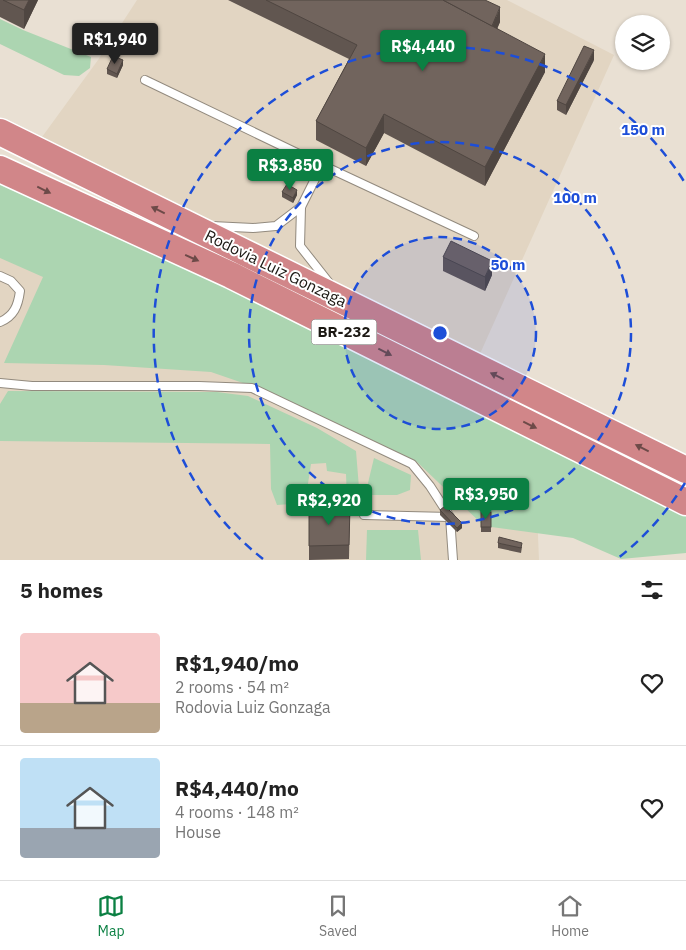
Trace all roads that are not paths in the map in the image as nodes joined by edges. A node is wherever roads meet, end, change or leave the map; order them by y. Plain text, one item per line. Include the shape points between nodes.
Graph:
1 (145, 80) dead end
2 (0, 132) edge
3 (322, 165) junction
4 (0, 169) edge
5 (301, 207) junction
6 (190, 226) junction
7 (474, 236) dead end
8 (0, 276) edge
9 (343, 301) junction
10 (0, 322) edge
11 (0, 383) edge
12 (686, 470) edge
13 (686, 502) edge
14 (364, 515) dead end
15 (450, 517) junction
16 (453, 560) edge

1 - 3 lane
6 -> 2 highway, Rodovia Luiz Gonzaga / BR-232
3 - 5 lane
3 - 7 lane
4 -> 13 highway, Rodovia Luiz Gonzaga / BR-232 via 231,276
5 - 6 lane via 276,226
5 - 9 lane via 300,246
6 - 9 highway, Rodovia Luiz Gonzaga / BR-232
8 - 10 lane via 20,291 10,318
12 -> 9 highway, Rodovia Luiz Gonzaga / BR-232
11 - 15 lane via 252,388 412,464
14 - 15 lane
15 - 16 lane

